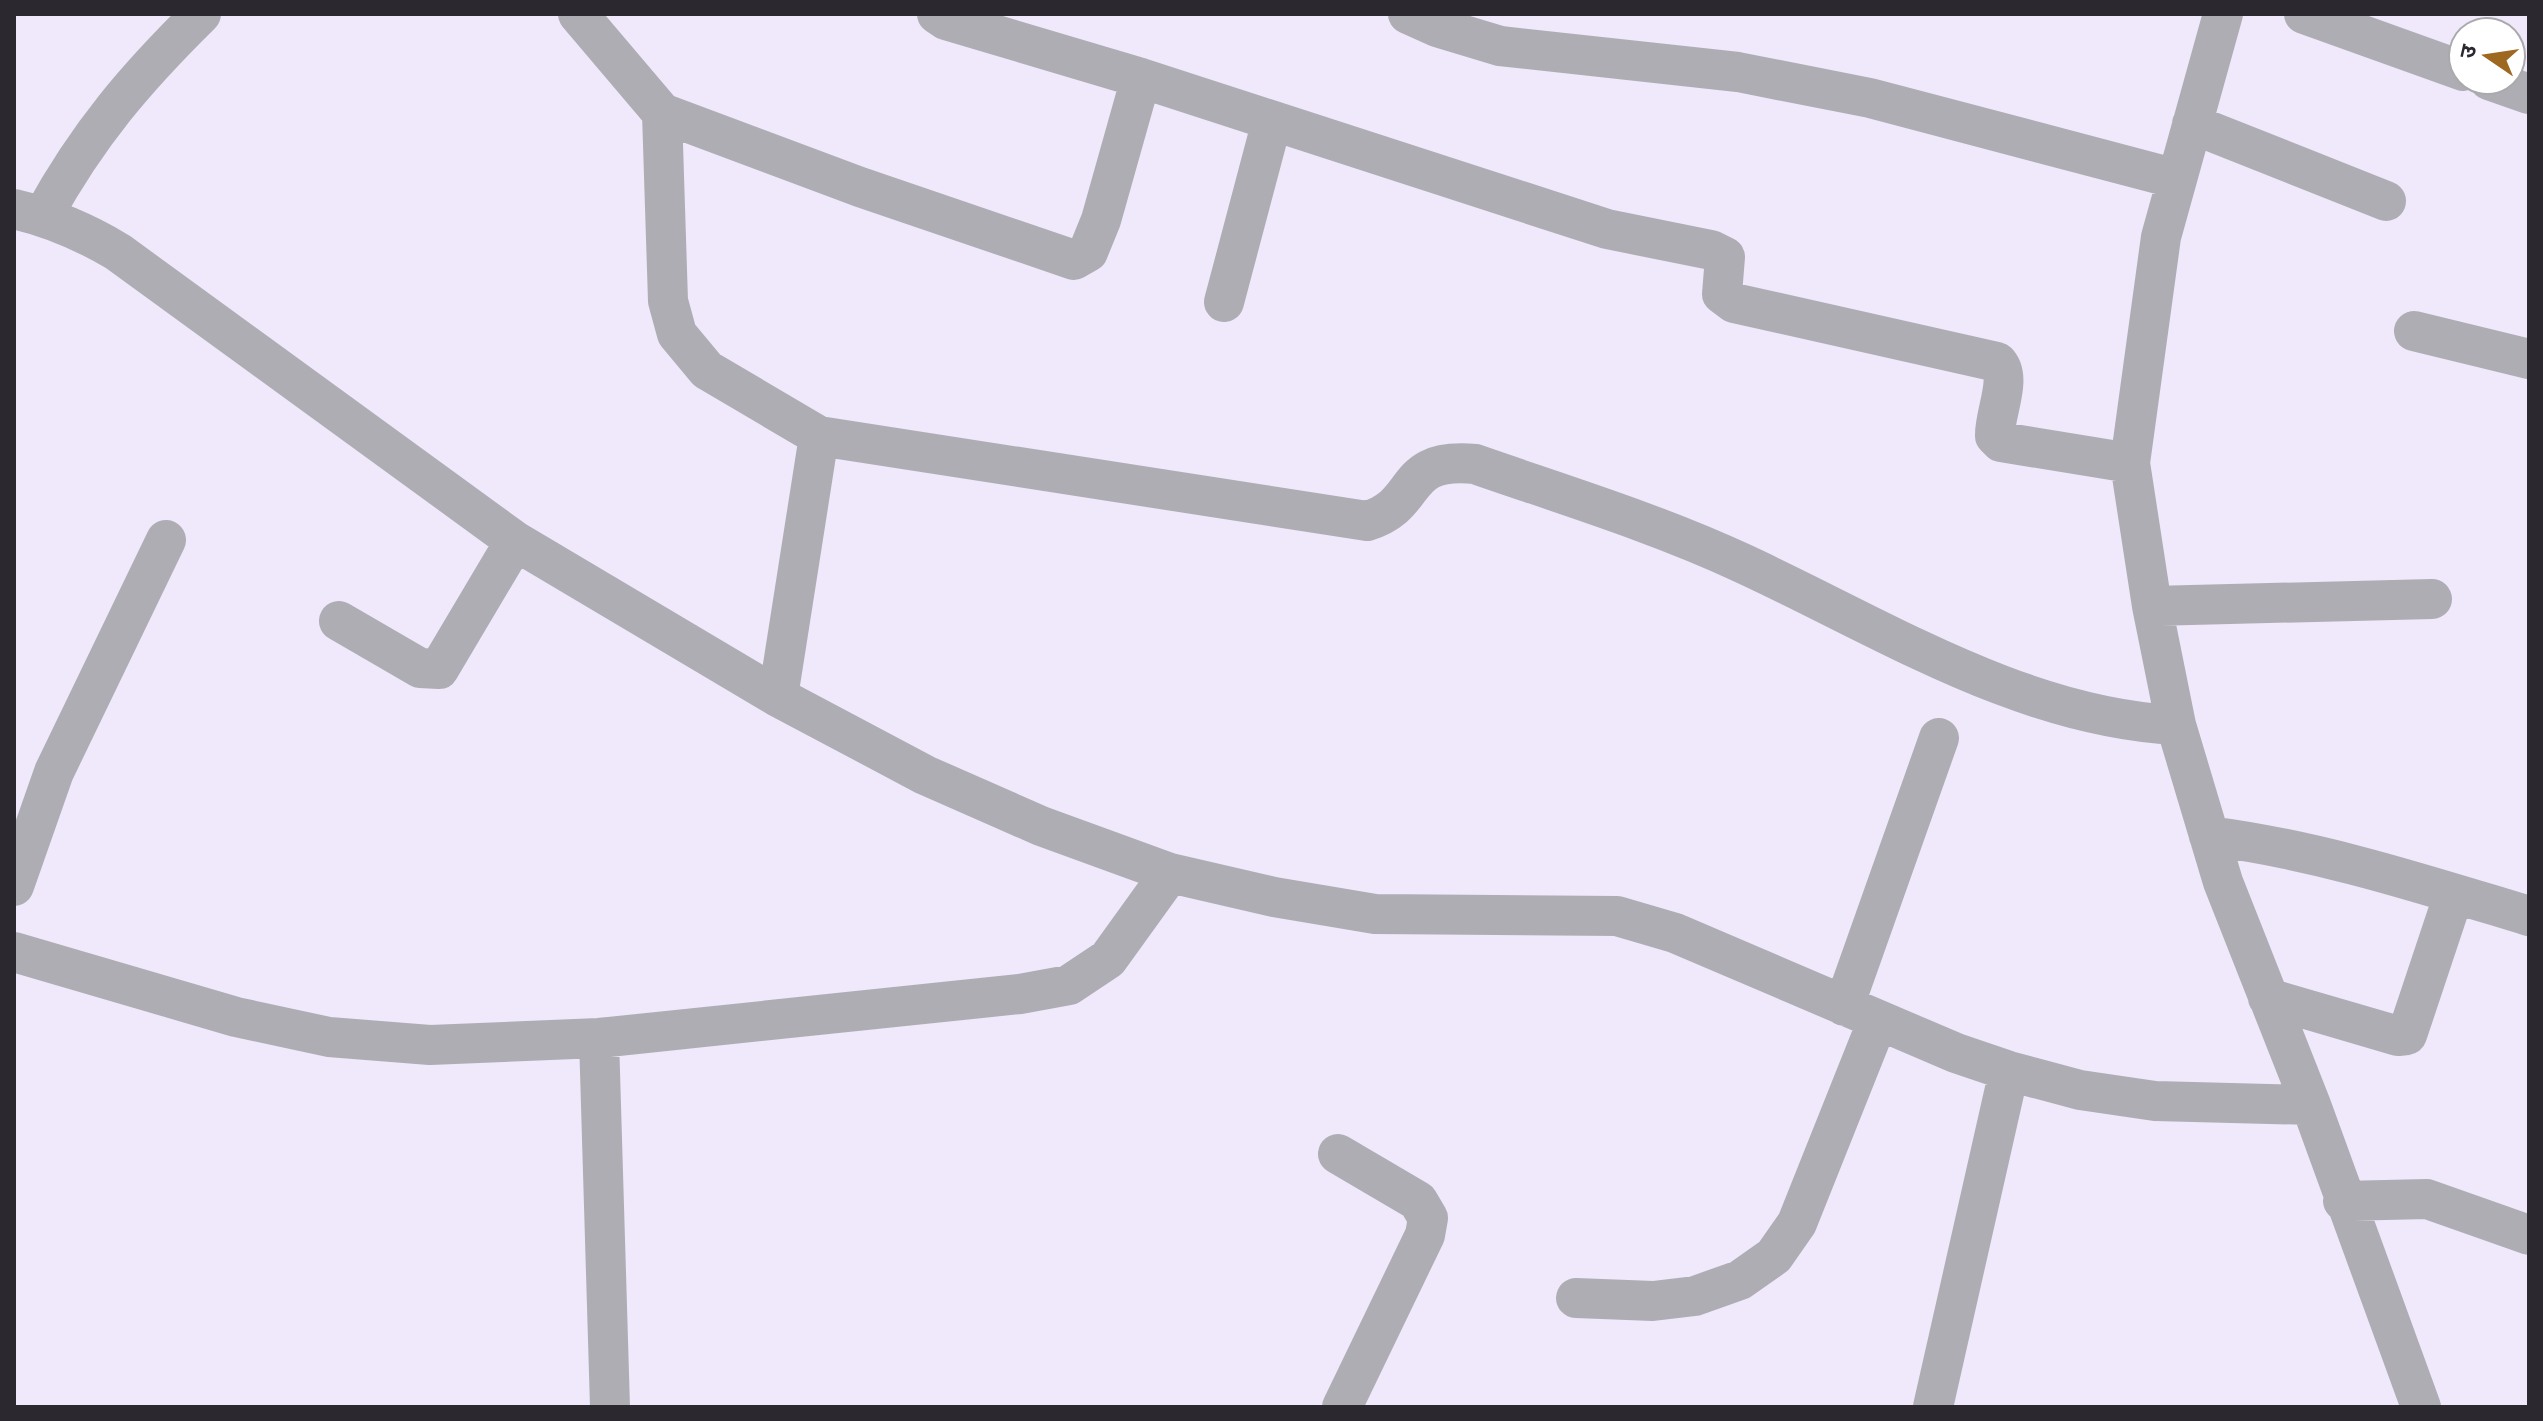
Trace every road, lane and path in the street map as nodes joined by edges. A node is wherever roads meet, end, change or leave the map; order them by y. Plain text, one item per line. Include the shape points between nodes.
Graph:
1 (201, 14) edge
2 (578, 14) edge
3 (937, 14) edge
4 (1408, 14) edge
5 (2223, 14) edge
6 (2304, 14) edge
7 (2447, 65) edge
8 (1141, 78) junction
9 (662, 113) junction
10 (1272, 121) junction
11 (2192, 124) junction
12 (2177, 179) junction
13 (2386, 201) dead end
14 (28, 212) edge
15 (1224, 302) dead end
16 (2414, 331) dead end
17 (2529, 359) edge
18 (819, 436) junction
19 (2130, 463) junction
20 (166, 540) dead end
21 (515, 541) junction
22 (2432, 599) dead end
23 (2152, 606) junction
24 (339, 621) dead end
25 (778, 697) junction
26 (2176, 725) junction
27 (1939, 738) dead end
28 (2209, 836) junction
29 (1170, 873) junction
30 (14, 886) edge
31 (2454, 894) junction
32 (2529, 916) edge
33 (14, 952) edge
34 (2268, 998) junction
35 (1861, 1013) junction
36 (599, 1038) junction
37 (2009, 1071) junction
38 (2311, 1105) junction
39 (1338, 1154) dead end
40 (2343, 1201) junction
41 (2529, 1235) edge
42 (1576, 1298) dead end
43 (610, 1407) edge
44 (1342, 1407) edge
45 (1933, 1407) edge
46 (2421, 1407) edge

1 - 14 street via 117,101 69,168
2 - 9 street
3 - 8 street
4 - 12 street via 1500,46 1738,72 1870,98
5 - 11 street
6 - 7 street
8 - 9 street via 1101,220 1088,252 1074,260
8 - 10 street
9 - 18 street via 668,301 677,334 707,370
10 - 15 street
10 - 19 street via 1607,229 1720,253 1726,263 1722,294 1734,303 1997,362 2005,376 1994,421 2001,442
11 - 12 street
11 - 13 street
12 - 19 street via 2161,237
14 - 21 street via 87,233 118,252
16 - 17 street
18 - 25 street
18 - 26 street via 1367,521 1395,507 1423,471 1452,462 1475,464 1739,561 2037,699 2093,715
19 - 23 street
20 - 30 street via 54,772
21 - 24 street via 439,669 420,668
21 - 25 street
22 - 23 street
23 - 26 street
25 - 29 street via 925,775 1041,826
26 - 28 street
27 - 35 street
28 - 31 street via 2278,845
28 - 34 street
29 - 35 street via 1375,914 1617,916 1675,933
29 - 36 street via 1108,959 1069,985
31 - 32 street
31 - 34 street via 2407,1035
33 - 36 street via 236,1017 329,1037 430,1045
34 - 38 street
35 - 37 street
35 - 42 street via 1797,1223 1774,1256 1740,1280 1695,1296 1653,1301
36 - 43 street
37 - 38 street via 2080,1090 2155,1101
37 - 45 street
38 - 40 street
39 - 44 street via 1418,1201 1428,1218 1425,1235
40 - 41 street via 2427,1199
40 - 46 street

